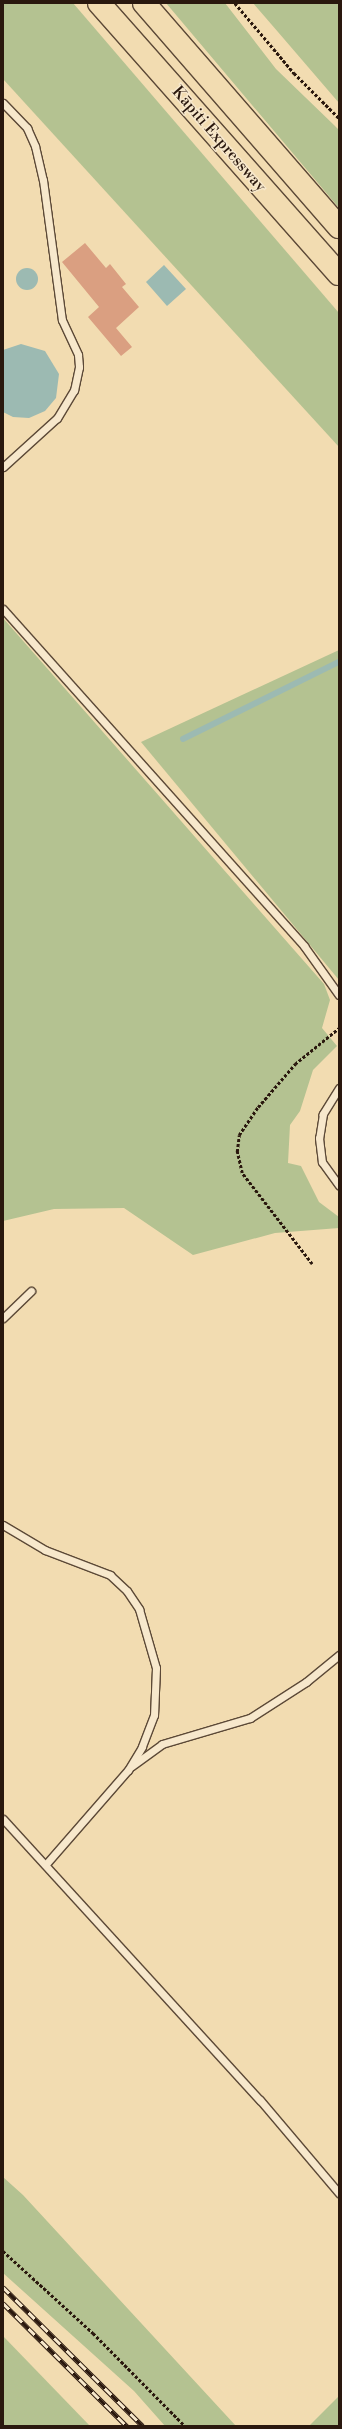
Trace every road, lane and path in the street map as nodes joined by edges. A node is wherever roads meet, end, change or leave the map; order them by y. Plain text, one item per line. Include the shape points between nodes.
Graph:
1 (99, 3) edge
2 (144, 3) edge
3 (235, 3) edge
4 (3, 103) edge
5 (339, 118) edge
6 (339, 227) edge
7 (339, 274) edge
8 (3, 467) edge
9 (3, 609) edge
10 (339, 995) edge
11 (339, 1028) edge
12 (339, 1088) edge
13 (339, 1185) edge
14 (312, 1264) dead end
15 (31, 1291) dead end
16 (3, 1318) edge
17 (3, 1525) edge
18 (339, 1655) edge
19 (128, 1770) junction
20 (3, 1819) edge
21 (46, 1864) junction
22 (339, 2193) edge
23 (3, 2251) edge
24 (185, 2426) edge

1 - 7 highway, Kāpiti Expressway
2 - 6 highway, Kāpiti Expressway
3 - 5 path via 294,73
4 - 8 lane via 27,128 36,146 62,320 78,355 79,367 74,390 57,418
9 - 10 lane via 304,946
11 - 14 path via 295,1064 258,1107 239,1135 238,1152 242,1173
12 - 13 lane via 323,1114 319,1138 322,1162
15 - 16 lane
17 - 19 lane via 45,1550 110,1575 127,1591 139,1609 156,1668 156,1694 154,1715 142,1747
18 - 19 lane via 306,1682 250,1718 162,1744
19 - 21 lane
20 - 21 lane
21 - 22 lane via 260,2100
23 - 24 path via 93,2333

